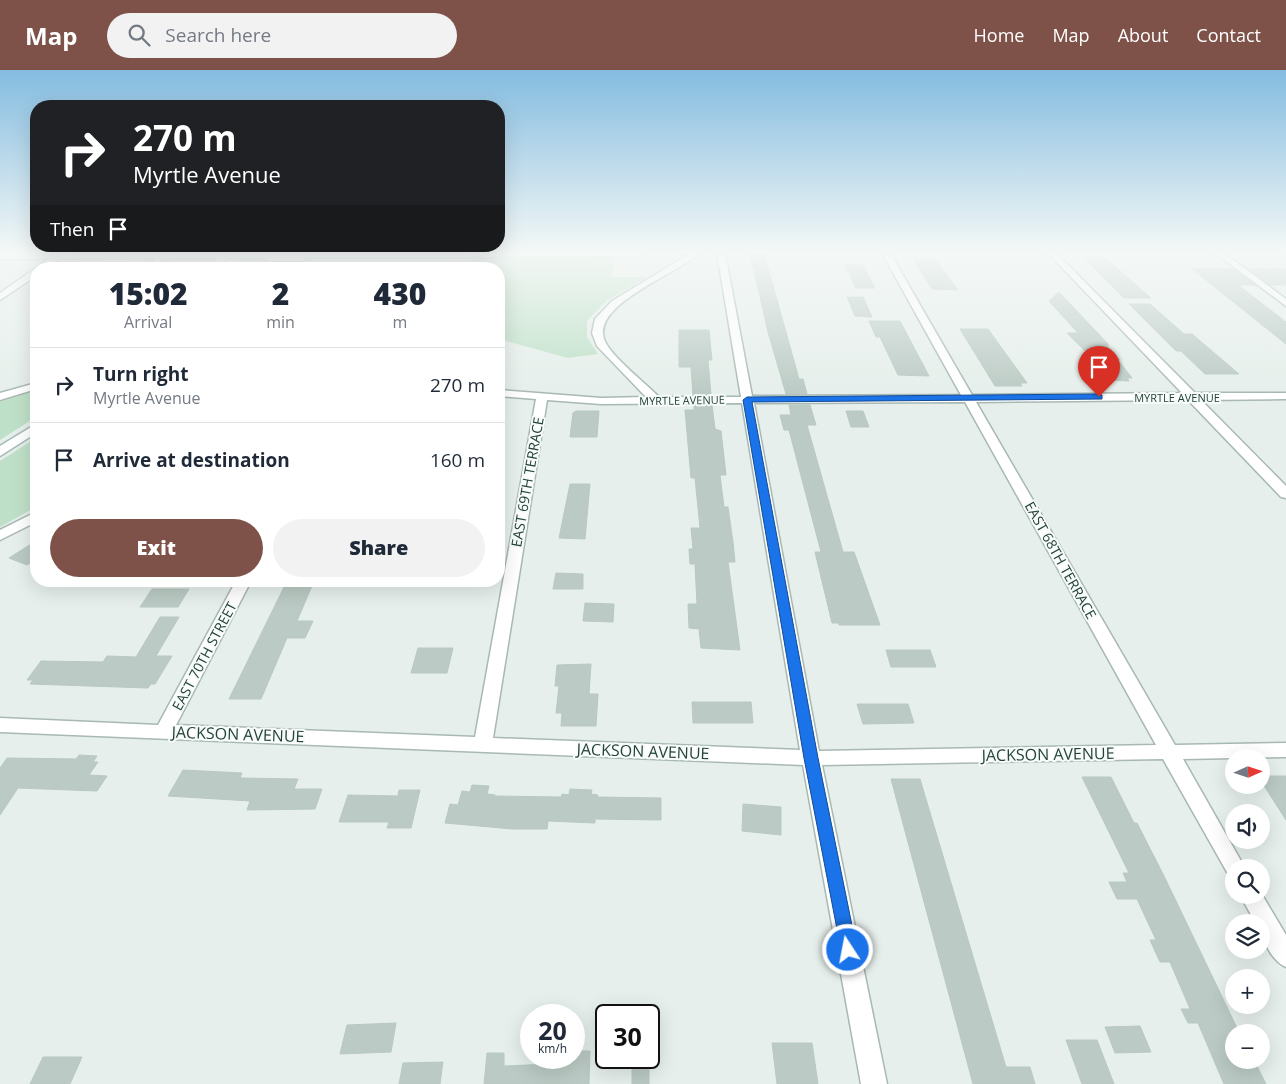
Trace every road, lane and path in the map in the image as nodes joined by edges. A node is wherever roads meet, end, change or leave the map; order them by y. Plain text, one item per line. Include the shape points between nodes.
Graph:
1 (621, 300) edge
2 (729, 300) edge
3 (913, 300) edge
4 (1099, 300) edge
5 (30, 388) edge
6 (505, 393) edge
7 (1192, 396) junction
8 (1286, 396) edge
9 (0, 397) edge
10 (542, 397) junction
11 (969, 398) junction
12 (747, 400) junction
13 (656, 401) junction
14 (30, 432) edge
15 (0, 452) edge
16 (1286, 494) edge
17 (30, 519) edge
18 (0, 536) edge
19 (241, 587) edge
20 (0, 725) edge
21 (164, 731) junction
22 (483, 744) junction
23 (1286, 750) edge
24 (1169, 752) junction
25 (811, 758) junction
26 (1231, 859) edge
27 (1256, 904) edge
28 (1286, 956) edge
29 (874, 1084) edge

1 - 13 street via 600,319 597,333 602,346
2 - 12 street
3 - 11 street, EAST 68TH TERRACE
4 - 7 street
5 - 9 street
6 - 10 street, MYRTLE AVENUE
7 - 8 street, MYRTLE AVENUE
7 - 11 street, MYRTLE AVENUE
7 - 16 street
10 - 13 street, MYRTLE AVENUE
10 - 22 street, EAST 69TH TERRACE
11 - 12 street, MYRTLE AVENUE
11 - 24 street, EAST 68TH TERRACE
12 - 13 street, MYRTLE AVENUE
12 - 25 street
14 - 15 street
17 - 18 street
19 - 21 street, EAST 70TH STREET
20 - 21 street, JACKSON AVENUE
21 - 22 street, JACKSON AVENUE
22 - 25 street, JACKSON AVENUE
23 - 24 street, JACKSON AVENUE
24 - 25 street, JACKSON AVENUE
24 - 26 street, EAST 68TH TERRACE
25 - 29 street
27 - 28 street

